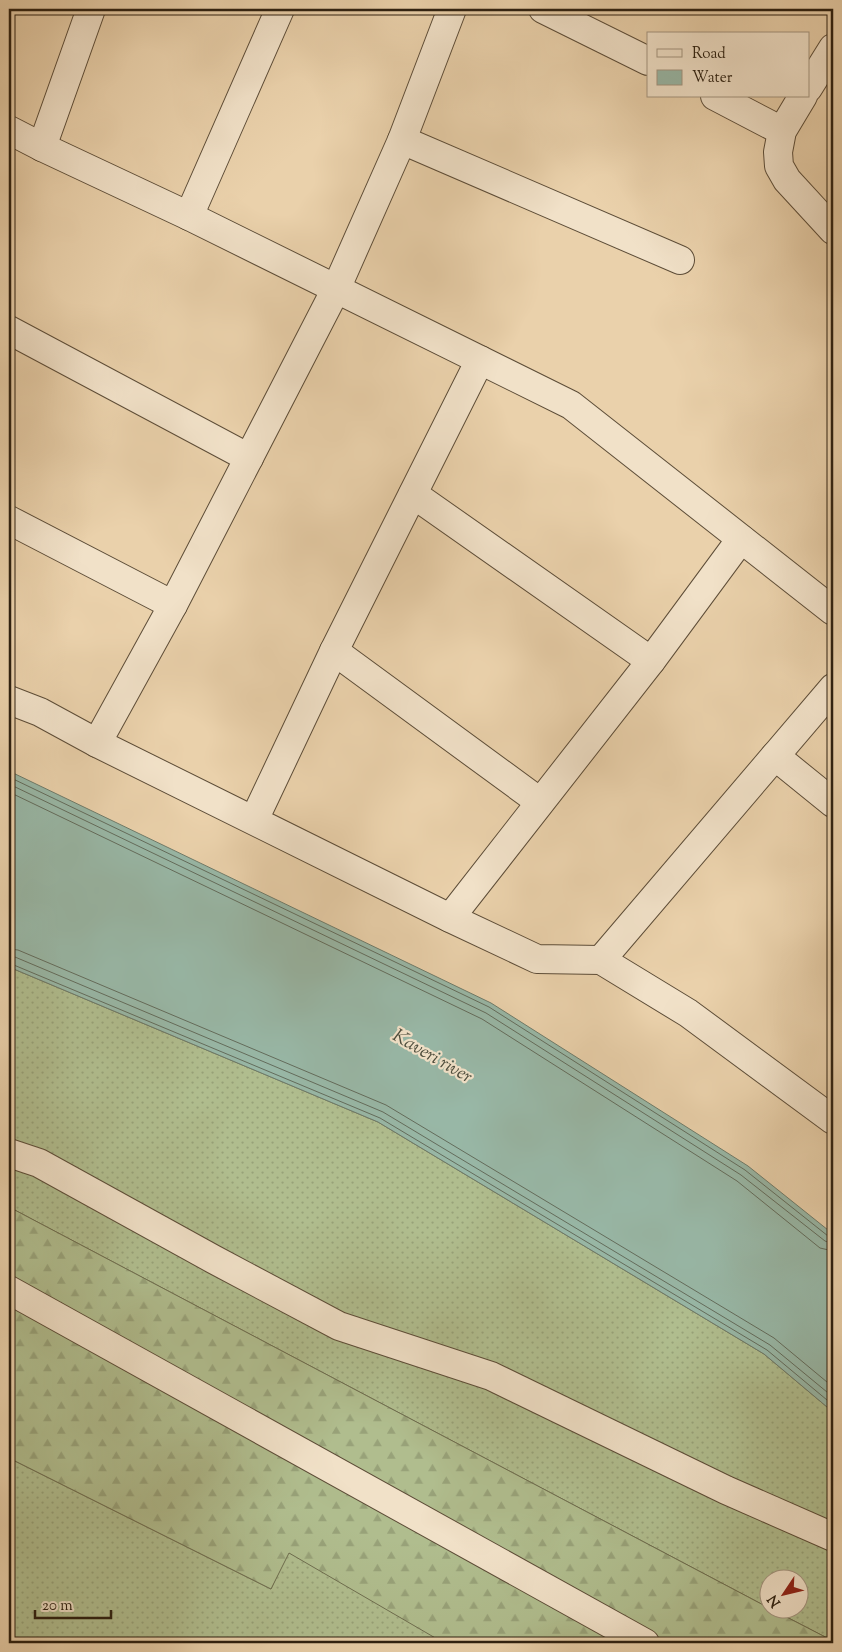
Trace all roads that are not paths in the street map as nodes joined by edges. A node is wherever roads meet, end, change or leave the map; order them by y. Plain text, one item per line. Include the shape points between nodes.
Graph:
1 (91, 9) edge
2 (280, 9) edge
3 (452, 9) edge
4 (543, 9) edge
5 (833, 48) edge
6 (647, 61) edge
7 (810, 85) edge
8 (719, 98) edge
9 (802, 98) edge
10 (9, 130) edge
11 (782, 131) junction
12 (402, 140) junction
13 (42, 147) junction
14 (189, 216) junction
15 (833, 230) edge
16 (680, 260) dead end
17 (336, 289) junction
18 (9, 330) edge
19 (480, 360) junction
20 (249, 458) junction
21 (413, 494) junction
22 (9, 520) edge
23 (741, 539) junction
24 (173, 605) junction
25 (833, 611) edge
26 (334, 652) junction
27 (651, 661) junction
28 (833, 688) edge
29 (9, 700) edge
30 (97, 743) junction
31 (775, 756) junction
32 (540, 802) junction
33 (833, 803) edge
34 (254, 820) junction
35 (450, 918) junction
36 (601, 960) junction
37 (833, 1120) edge
38 (9, 1153) edge
39 (9, 1290) edge
40 (833, 1537) edge
41 (645, 1643) edge

1 - 13 street
2 - 14 street
3 - 12 street
4 - 6 street
5 - 7 street
8 - 11 street
9 - 11 street
10 - 13 street
11 - 15 street via 779,166 787,180
12 - 16 street
12 - 17 street
13 - 14 street
14 - 17 street
17 - 19 street
17 - 20 street
18 - 20 street
19 - 21 street
19 - 23 street via 571,405
20 - 24 street
21 - 26 street
21 - 27 street
22 - 24 street
23 - 25 street
23 - 27 street
24 - 30 street
26 - 32 street
26 - 34 street
27 - 32 street
28 - 31 street
29 - 30 street via 40,712
30 - 34 street
31 - 33 street
31 - 36 street
32 - 35 street
34 - 35 street
35 - 36 street via 537,959
36 - 37 street via 688,1013
38 - 40 street via 39,1163 339,1326 490,1376 726,1490
39 - 41 street

